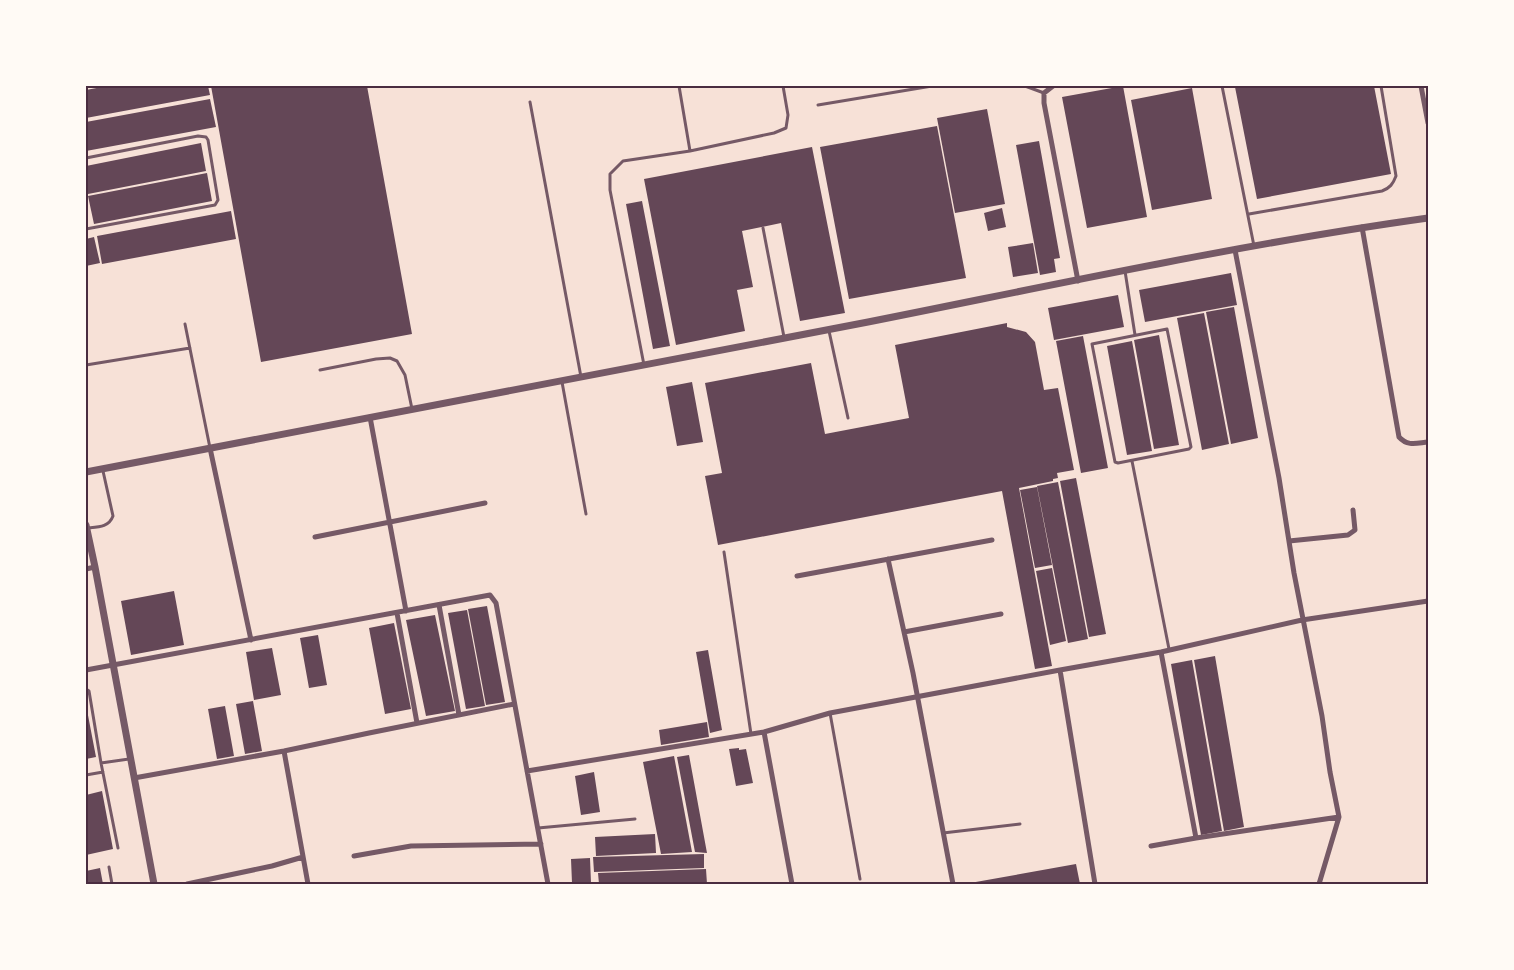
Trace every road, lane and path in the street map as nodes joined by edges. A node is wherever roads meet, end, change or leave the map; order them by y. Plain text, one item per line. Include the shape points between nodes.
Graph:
1 (679, 86) edge
2 (783, 86) edge
3 (932, 86) edge
4 (1025, 86) edge
5 (1053, 86) edge
6 (1222, 86) edge
7 (1381, 86) edge
8 (1421, 86) edge
9 (1044, 93) junction
10 (530, 102) dead end
11 (818, 105) dead end
12 (1428, 123) edge
13 (690, 151) junction
14 (86, 158) edge
15 (1249, 214) junction
16 (1428, 218) edge
17 (1362, 227) junction
18 (763, 228) dead end
19 (86, 230) edge
20 (1254, 246) junction
21 (1235, 250) junction
22 (1125, 271) junction
23 (1078, 280) junction
24 (185, 324) dead end
25 (828, 330) junction
26 (1135, 335) junction
27 (784, 338) junction
28 (190, 348) junction
29 (86, 365) edge
30 (644, 365) junction
31 (320, 370) dead end
32 (581, 377) junction
33 (561, 381) junction
34 (412, 409) junction
35 (370, 417) junction
36 (848, 418) dead end
37 (1428, 442) edge
38 (210, 448) junction
39 (1132, 460) junction
40 (103, 469) junction
41 (86, 472) edge
42 (485, 503) dead end
43 (1353, 510) dead end
44 (586, 514) dead end
45 (389, 522) junction
46 (86, 527) edge
47 (315, 537) dead end
48 (992, 540) dead end
49 (1289, 541) junction
50 (724, 552) dead end
51 (888, 559) junction
52 (95, 567) junction
53 (86, 569) edge
54 (797, 576) dead end
55 (1428, 601) edge
56 (439, 605) junction
57 (406, 611) junction
58 (397, 613) junction
59 (1001, 614) dead end
60 (1302, 620) junction
61 (904, 632) junction
62 (251, 640) junction
63 (1169, 651) junction
64 (1161, 652) junction
65 (113, 665) junction
66 (86, 670) edge
67 (1060, 670) junction
68 (86, 689) edge
69 (917, 697) junction
70 (514, 705) junction
71 (830, 713) junction
72 (459, 715) junction
73 (417, 723) junction
74 (765, 732) junction
75 (751, 734) junction
76 (284, 751) junction
77 (130, 759) junction
78 (101, 763) junction
79 (527, 771) junction
80 (103, 772) junction
81 (86, 775) edge
82 (134, 778) junction
83 (1339, 817) junction
84 (635, 819) dead end
85 (1020, 824) dead end
86 (538, 828) junction
87 (943, 833) junction
88 (1196, 838) junction
89 (541, 844) junction
90 (1151, 846) dead end
91 (118, 848) dead end
92 (354, 856) dead end
93 (303, 857) junction
94 (109, 867) dead end
95 (860, 879) dead end
96 (112, 885) edge
97 (154, 885) edge
98 (187, 885) edge
99 (308, 885) edge
100 (548, 885) edge
101 (792, 885) edge
102 (953, 885) edge
103 (1095, 885) edge
104 (1319, 885) edge

1 - 13 lane
2 - 13 lane via 786,128
3 - 11 lane
4 - 9 lane
5 - 9 street
6 - 15 lane
7 - 15 lane via 1396,176 1389,188
8 - 12 street
9 - 23 street
10 - 32 lane
13 - 30 lane via 623,161 610,174
14 - 19 lane via 206,137 218,201 215,205
15 - 20 lane
16 - 17 street
17 - 20 street
17 - 37 street via 1399,437 1404,443
18 - 27 lane
20 - 21 street
21 - 22 street
21 - 49 street
22 - 23 street
22 - 26 lane
23 - 25 street
24 - 28 lane
25 - 27 street
25 - 36 lane
26 - 39 lane via 1092,346 1115,462
26 - 39 lane via 1168,331 1191,447
27 - 30 street
28 - 29 lane
28 - 38 lane
30 - 32 street
31 - 34 lane via 390,358 405,375
32 - 33 street
33 - 34 street
33 - 44 lane
34 - 35 street
35 - 38 street
35 - 45 street
38 - 40 street
38 - 62 street
39 - 63 lane
40 - 41 street
40 - 46 lane via 113,516 111,523
42 - 45 street
43 - 49 street via 1355,530 1348,535
45 - 47 street
45 - 57 street
46 - 52 street
48 - 51 street
49 - 60 street
50 - 75 lane
51 - 54 street
51 - 61 street
52 - 53 street
52 - 65 street
55 - 60 street
56 - 57 street
56 - 70 street via 490,595 496,603
56 - 72 street
57 - 58 street
58 - 62 street
58 - 73 street
59 - 61 street
60 - 63 street
60 - 83 street
61 - 69 street
62 - 65 street
63 - 64 street
64 - 67 street
64 - 88 street
65 - 66 street
65 - 77 street
67 - 69 street
67 - 103 street
68 - 78 lane
69 - 71 street
69 - 87 street
70 - 72 street
70 - 79 street
71 - 74 street
71 - 95 lane
72 - 73 street
73 - 76 street
74 - 75 street
74 - 101 street
75 - 79 street
76 - 82 street
76 - 93 street
77 - 78 lane
77 - 82 street
78 - 80 lane
79 - 86 street
80 - 81 lane
80 - 91 lane
82 - 97 street
83 - 88 street
83 - 104 street
84 - 86 lane
85 - 87 lane
86 - 89 street
87 - 102 street
88 - 90 street
89 - 92 street via 411,846
89 - 100 street
93 - 98 street
93 - 99 street
94 - 96 lane

